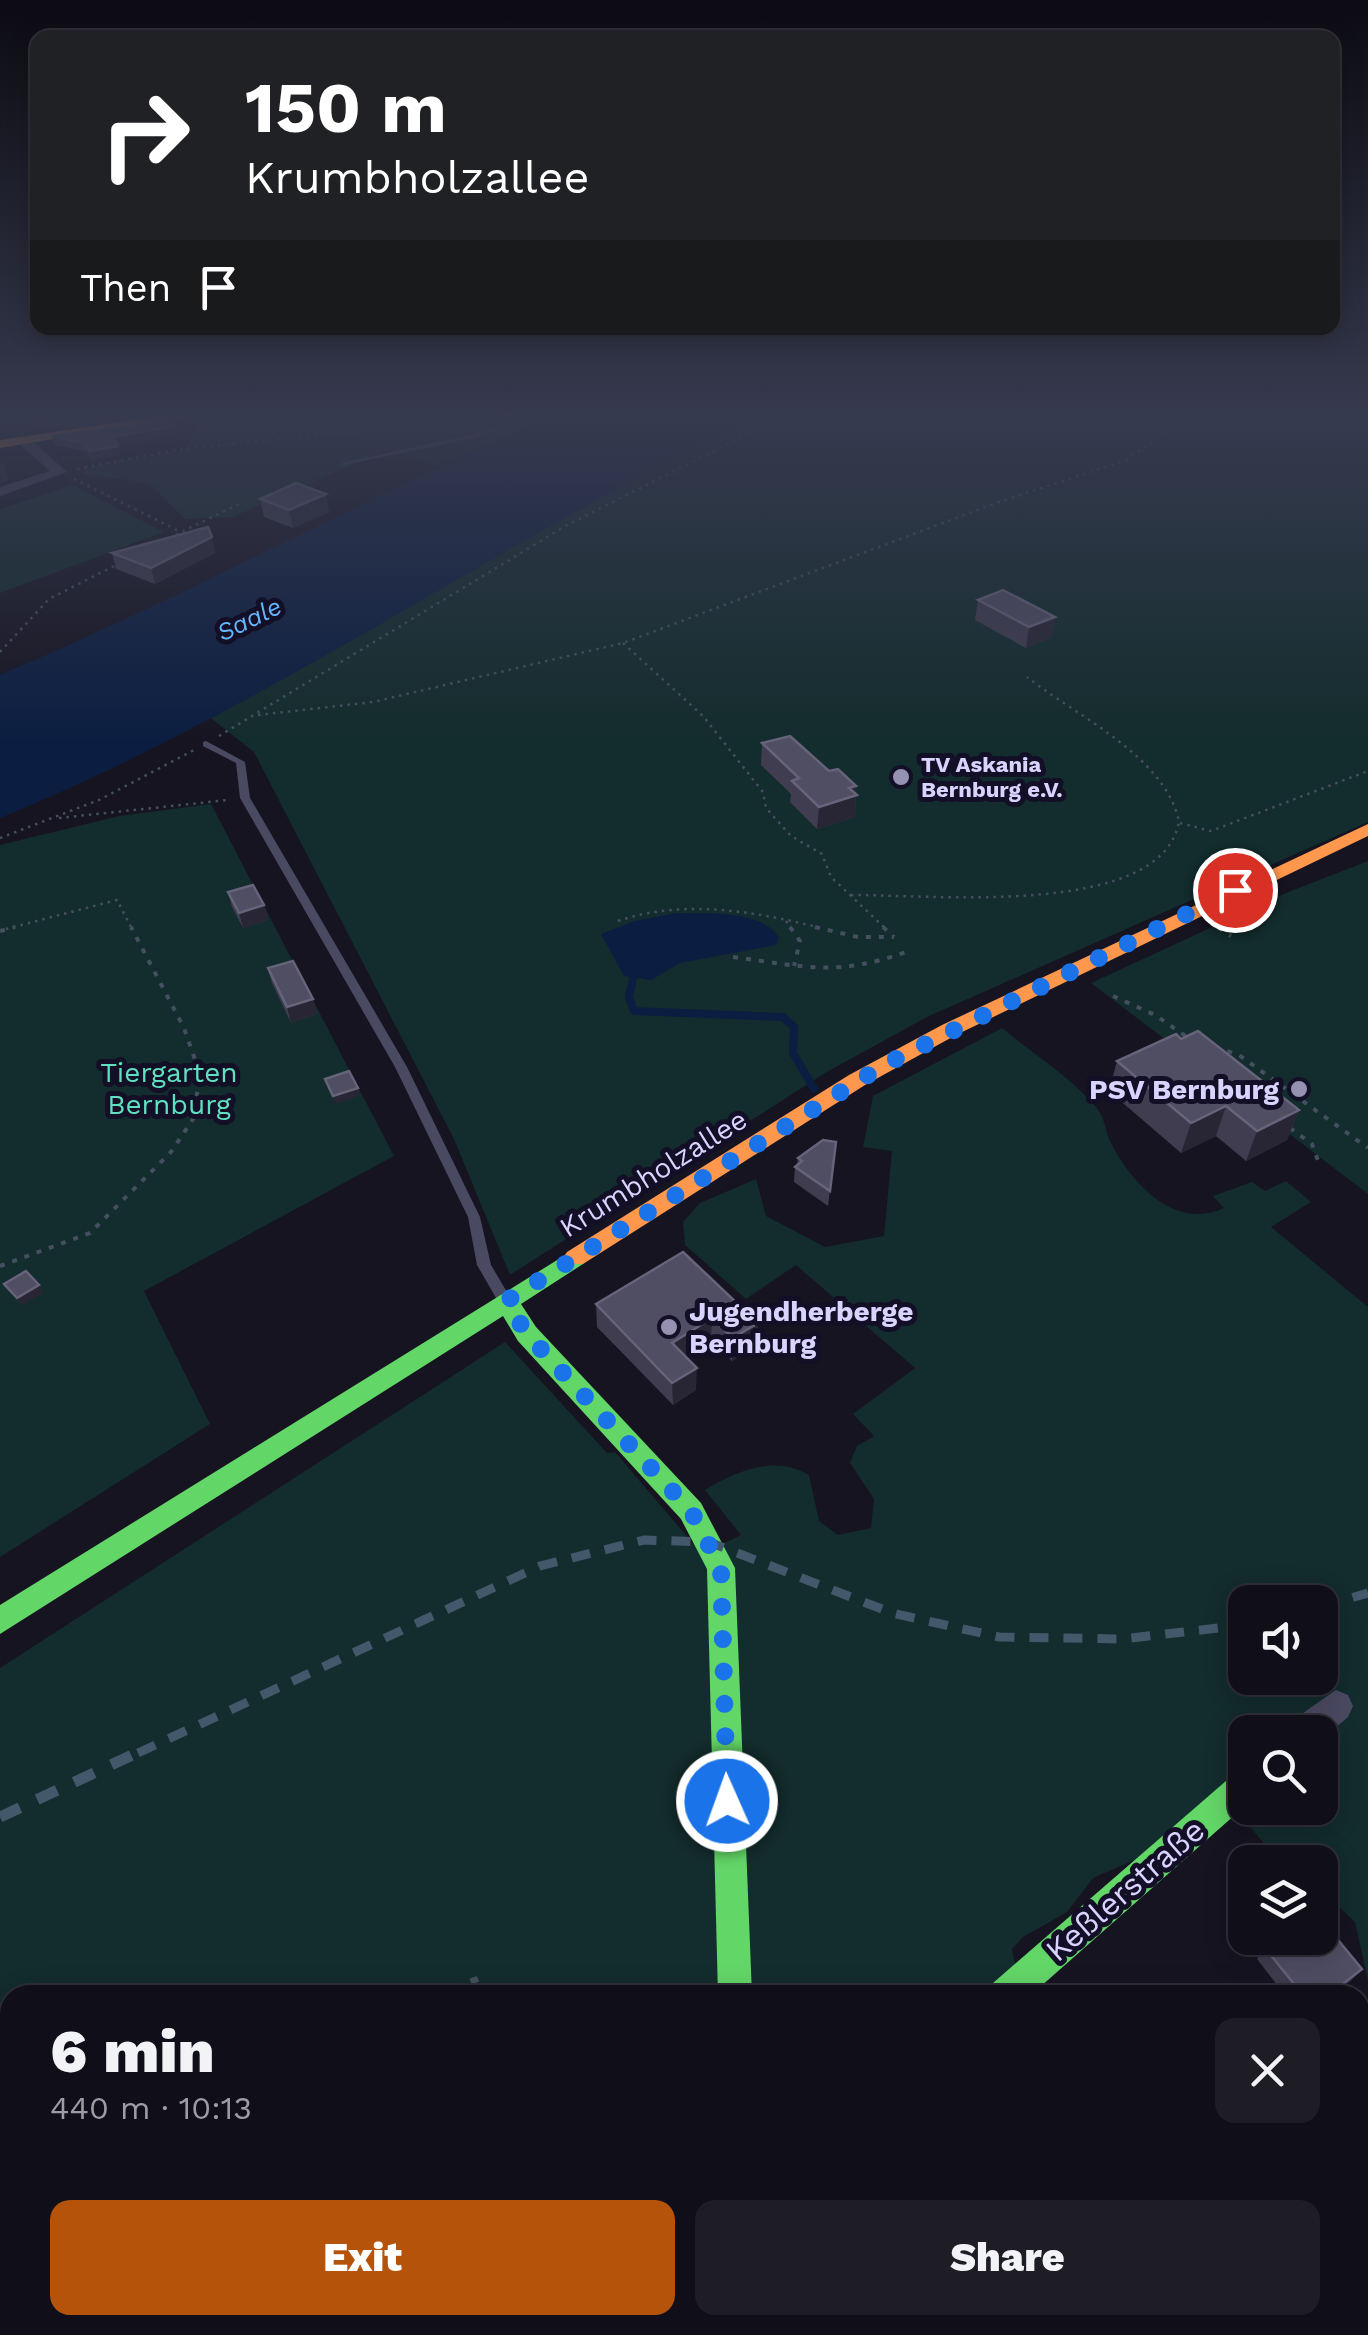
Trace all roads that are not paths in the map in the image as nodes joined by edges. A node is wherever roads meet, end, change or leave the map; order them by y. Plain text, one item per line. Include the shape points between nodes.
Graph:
1 (206, 744) road end
2 (1368, 829) edge
3 (506, 1301) junction
4 (3, 1612) edge
5 (1336, 1706) dead end
6 (1325, 1715) edge
7 (1228, 1800) edge
8 (735, 1985) edge
9 (1017, 1985) edge

1 - 3 lane via 240,762 245,798 401,1067 474,1218 484,1265
2 - 3 street, Krumbholzallee via 911,1050
3 - 4 street, Krumbholzallee
3 - 8 street via 527,1334 691,1511 721,1568
5 - 6 street
7 - 9 street, Keßlerstraße

